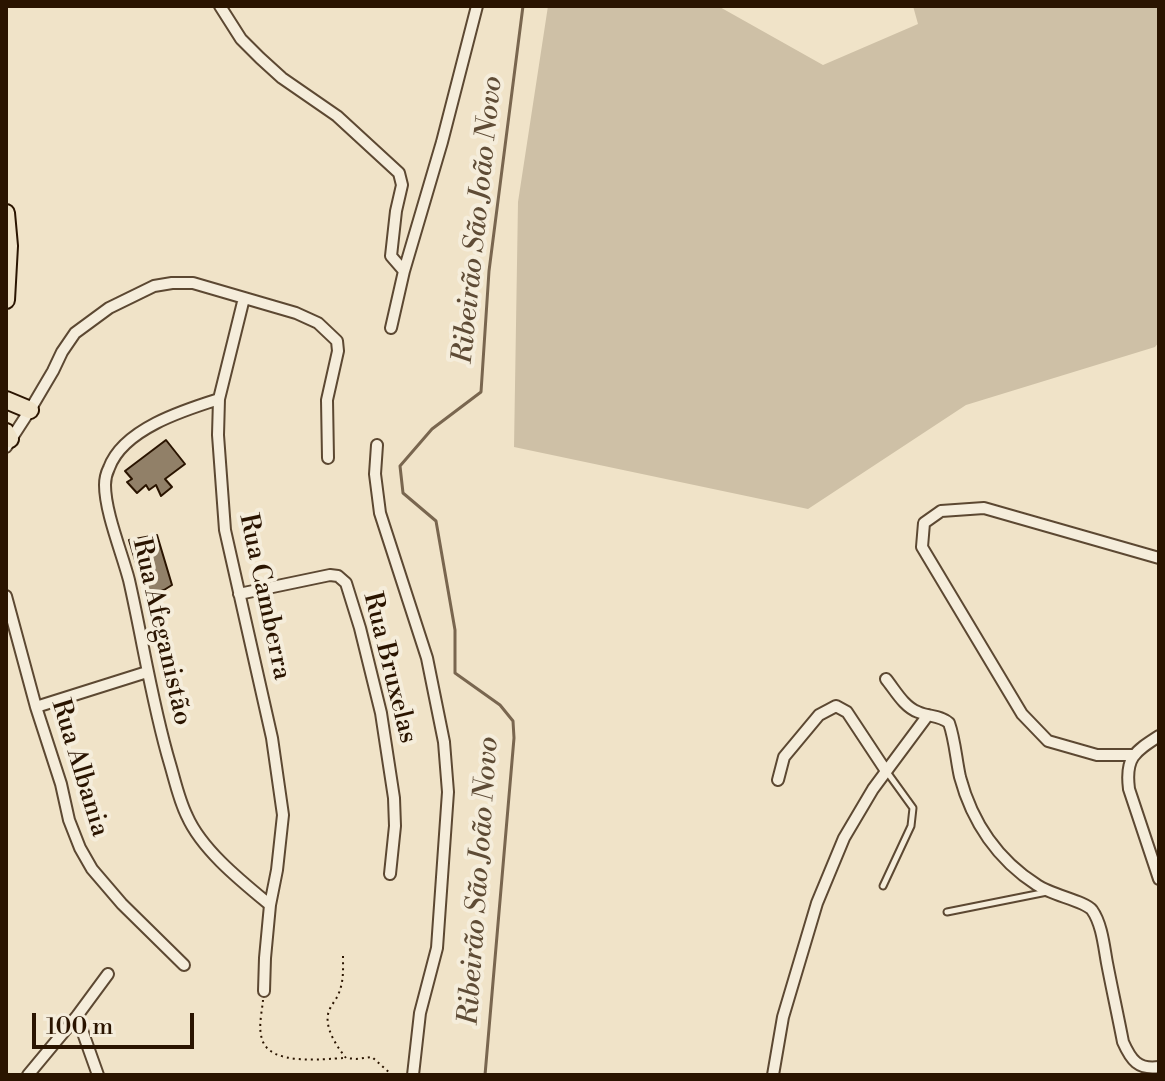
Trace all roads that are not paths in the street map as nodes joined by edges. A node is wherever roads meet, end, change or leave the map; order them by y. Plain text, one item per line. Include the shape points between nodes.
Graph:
1 (220, 6) edge
2 (477, 6) edge
3 (6, 213) edge
4 (404, 271) junction
5 (244, 298) junction
6 (6, 300) edge
7 (391, 328) dead end
8 (219, 399) junction
9 (6, 400) edge
10 (30, 410) junction
11 (7, 439) edge
12 (377, 445) dead end
13 (328, 458) dead end
14 (1159, 558) edge
15 (239, 594) junction
16 (6, 596) edge
17 (147, 672) junction
18 (886, 679) dead end
19 (36, 707) junction
20 (928, 715) junction
21 (1159, 736) edge
22 (1133, 755) junction
23 (886, 771) junction
24 (778, 780) dead end
25 (390, 874) dead end
26 (1159, 879) edge
27 (883, 886) dead end
28 (1048, 892) junction
29 (270, 905) junction
30 (947, 912) dead end
31 (184, 965) dead end
32 (108, 974) dead end
33 (264, 991) road end
34 (77, 1016) junction
35 (1159, 1067) edge
36 (28, 1075) edge
37 (98, 1075) edge
38 (413, 1075) edge
39 (773, 1075) edge

1 - 4 street via 241,39 282,78 337,116 399,173 402,185 391,256
2 - 4 street
3 - 6 main road
4 - 7 street
5 - 8 street, Rua Camberra
5 - 10 street via 193,283 154,286 133,296 75,333
5 - 13 street via 307,318 337,341 327,400
8 - 15 street, Rua Camberra via 225,530
8 - 17 street, Rua Afeganistão via 182,411 134,437 108,468 108,504
9 - 10 main road
10 - 11 street
12 - 38 street via 380,513 427,658 448,792 437,948 420,1013
14 - 22 street via 984,508 941,511 924,523 922,547 1022,714 1048,741 1097,755
15 - 25 street, Rua Bruxelas via 330,575 346,583 387,744 395,826
15 - 29 street, Rua Camberra via 272,738 283,815
16 - 19 street, Rua Albania
17 - 19 street
17 - 29 street, Rua Afeganistão via 187,816 225,865
18 - 20 street via 912,709
19 - 31 street, Rua Albania via 69,820 92,869
20 - 23 street
20 - 28 street via 949,723 965,793 994,848
21 - 22 street
22 - 26 street via 1129,789
23 - 24 street via 847,712 836,706 819,715 784,757
23 - 27 lane via 913,808 911,826
23 - 39 street via 844,838 817,903 783,1017
28 - 30 lane
28 - 35 street via 1092,910 1123,1042 1133,1062
29 - 33 street, Rua Camberra
32 - 34 street
34 - 36 street
34 - 37 street

